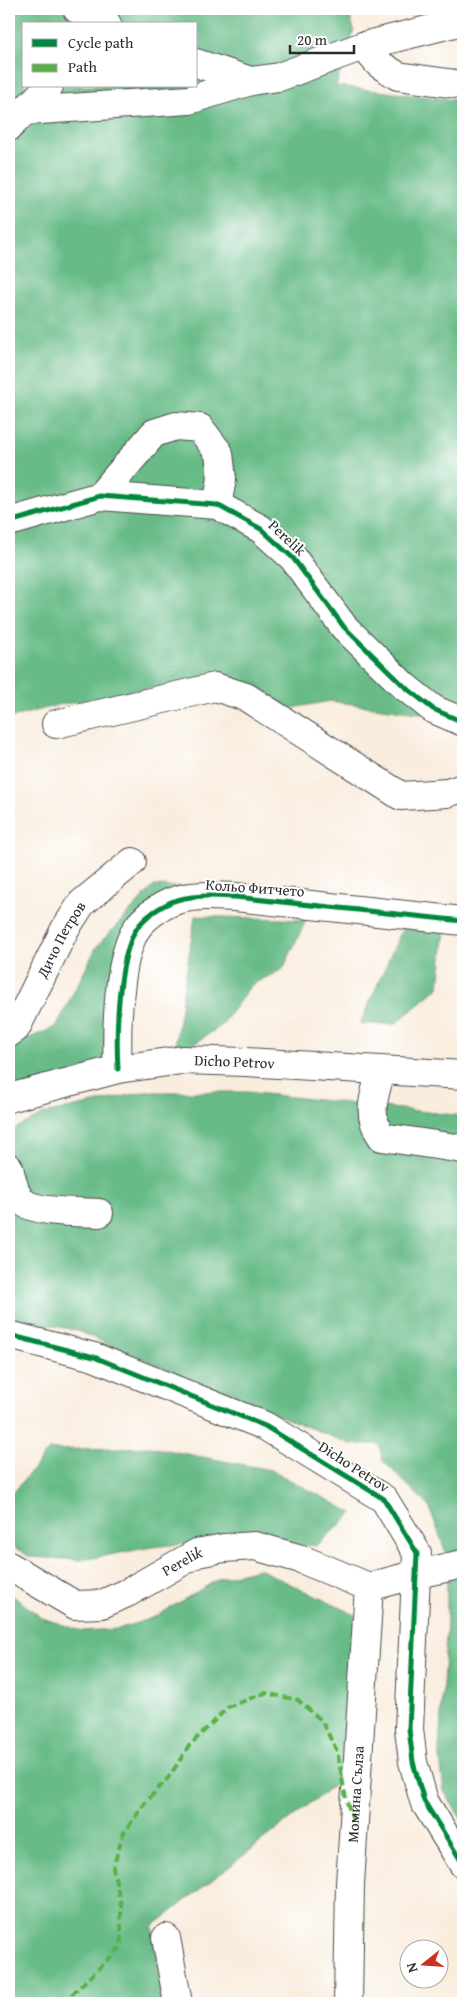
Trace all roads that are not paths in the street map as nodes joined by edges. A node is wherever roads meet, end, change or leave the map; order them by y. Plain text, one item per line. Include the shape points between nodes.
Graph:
1 (463, 21) edge
2 (363, 46) junction
3 (198, 64) edge
4 (251, 81) junction
5 (463, 85) edge
6 (47, 88) edge
7 (17, 119) edge
8 (100, 496) junction
9 (217, 505) junction
10 (9, 522) edge
11 (463, 722) edge
12 (56, 724) dead end
13 (463, 788) edge
14 (132, 862) dead end
15 (463, 921) edge
16 (9, 1032) edge
17 (118, 1069) junction
18 (381, 1070) junction
19 (463, 1075) edge
20 (9, 1098) edge
21 (463, 1149) edge
22 (9, 1168) edge
23 (99, 1213) dead end
24 (9, 1335) edge
25 (463, 1564) edge
26 (9, 1566) edge
27 (417, 1574) junction
28 (369, 1586) junction
29 (463, 1864) edge
30 (166, 1938) dead end
31 (178, 2003) edge
32 (348, 2003) edge

1 - 2 street
2 - 4 street via 279,77
2 - 5 street via 379,64 398,76
3 - 4 street
4 - 7 street via 189,100
6 - 7 street
8 - 9 street, Perelik
8 - 9 street via 154,433 176,426 200,428 219,453 222,479
8 - 10 street, Perelik
9 - 11 street, Perelik via 262,530 293,558 344,627 404,686 433,709
12 - 13 street via 214,687 246,696 401,796 447,793
14 - 16 street, Дичо Петров via 82,903 16,1028
15 - 17 street, Кольо Фитчето via 235,896 198,896 172,901 158,908 139,925 125,959 116,1036
17 - 18 street, Dicho Petrov via 182,1060
17 - 20 street, Dicho Petrov
18 - 19 street, Dicho Petrov
18 - 21 street via 371,1116 382,1137
22 - 23 street via 22,1201 34,1208
24 - 27 street, Dicho Petrov via 94,1357 265,1426 384,1499 417,1553
25 - 27 street
26 - 28 street, Perelik via 75,1605 102,1604 197,1554 224,1548 255,1546 301,1559
27 - 28 street
27 - 29 street, Dicho Petrov via 410,1729 413,1762 424,1801
28 - 32 street, Момина Сълза via 350,1884
30 - 31 street

